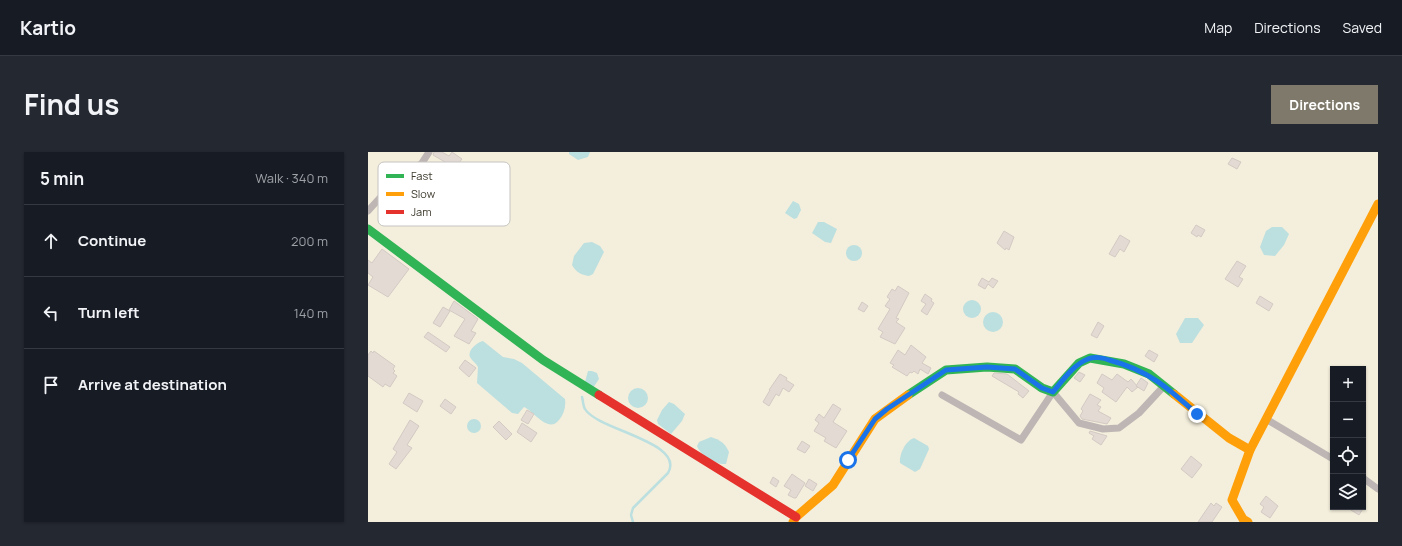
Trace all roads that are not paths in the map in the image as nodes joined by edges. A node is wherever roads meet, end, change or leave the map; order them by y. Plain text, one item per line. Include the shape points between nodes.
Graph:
1 (429, 152) edge
2 (423, 162) edge
3 (378, 200) edge
4 (1378, 204) edge
5 (368, 211) edge
6 (368, 229) edge
7 (1164, 386) junction
8 (1053, 392) junction
9 (942, 395) dead end
10 (1266, 419) junction
11 (1250, 450) junction
12 (1330, 457) edge
13 (1366, 480) edge
14 (1378, 489) edge
15 (795, 520) edge
16 (1248, 522) edge

1 - 2 street
3 - 5 street
4 - 10 street
6 - 15 street via 544,360
7 - 8 street via 1149,374 1124,364 1090,358 1079,364
7 - 8 street via 1119,428 1103,429 1079,423
7 - 11 street via 1223,434
8 - 9 street via 1021,440
8 - 15 street via 1042,388 1015,369 987,367 946,370 875,419 833,485
10 - 11 street
10 - 12 street
11 - 16 street via 1232,500
13 - 14 street

